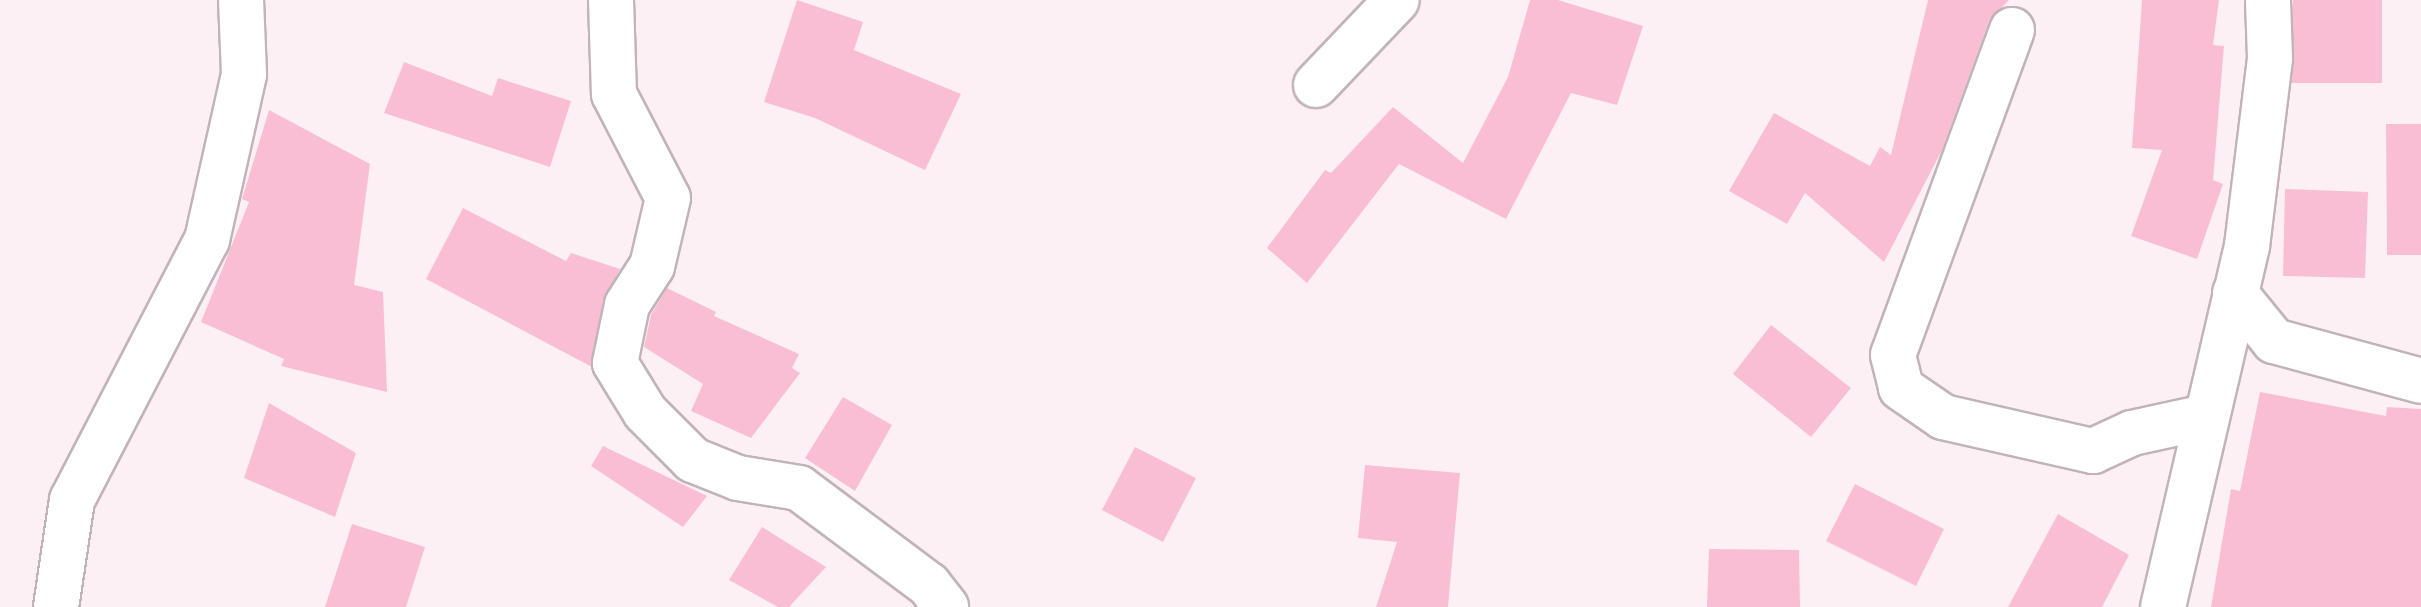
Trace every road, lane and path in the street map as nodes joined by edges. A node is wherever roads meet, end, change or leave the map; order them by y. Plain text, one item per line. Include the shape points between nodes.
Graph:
1 (241, 0) edge
2 (611, 0) edge
3 (1397, 0) edge
4 (2268, 0) edge
5 (2012, 30) dead end
6 (1316, 85) dead end
7 (2235, 293) junction
8 (2421, 381) edge
9 (2205, 417) junction
10 (56, 607) edge
11 (946, 607) edge
12 (2163, 607) edge

1 - 10 street via 244,74 207,240 72,500
2 - 11 street via 614,94 668,198 652,266 627,305 615,363 645,412 693,460 738,478 799,488 929,585
3 - 6 street
4 - 7 street via 2270,58 2247,246
5 - 9 street via 1893,355 1901,388 1943,417 2093,451 2132,433
7 - 8 street via 2274,341
7 - 9 street
9 - 12 street

